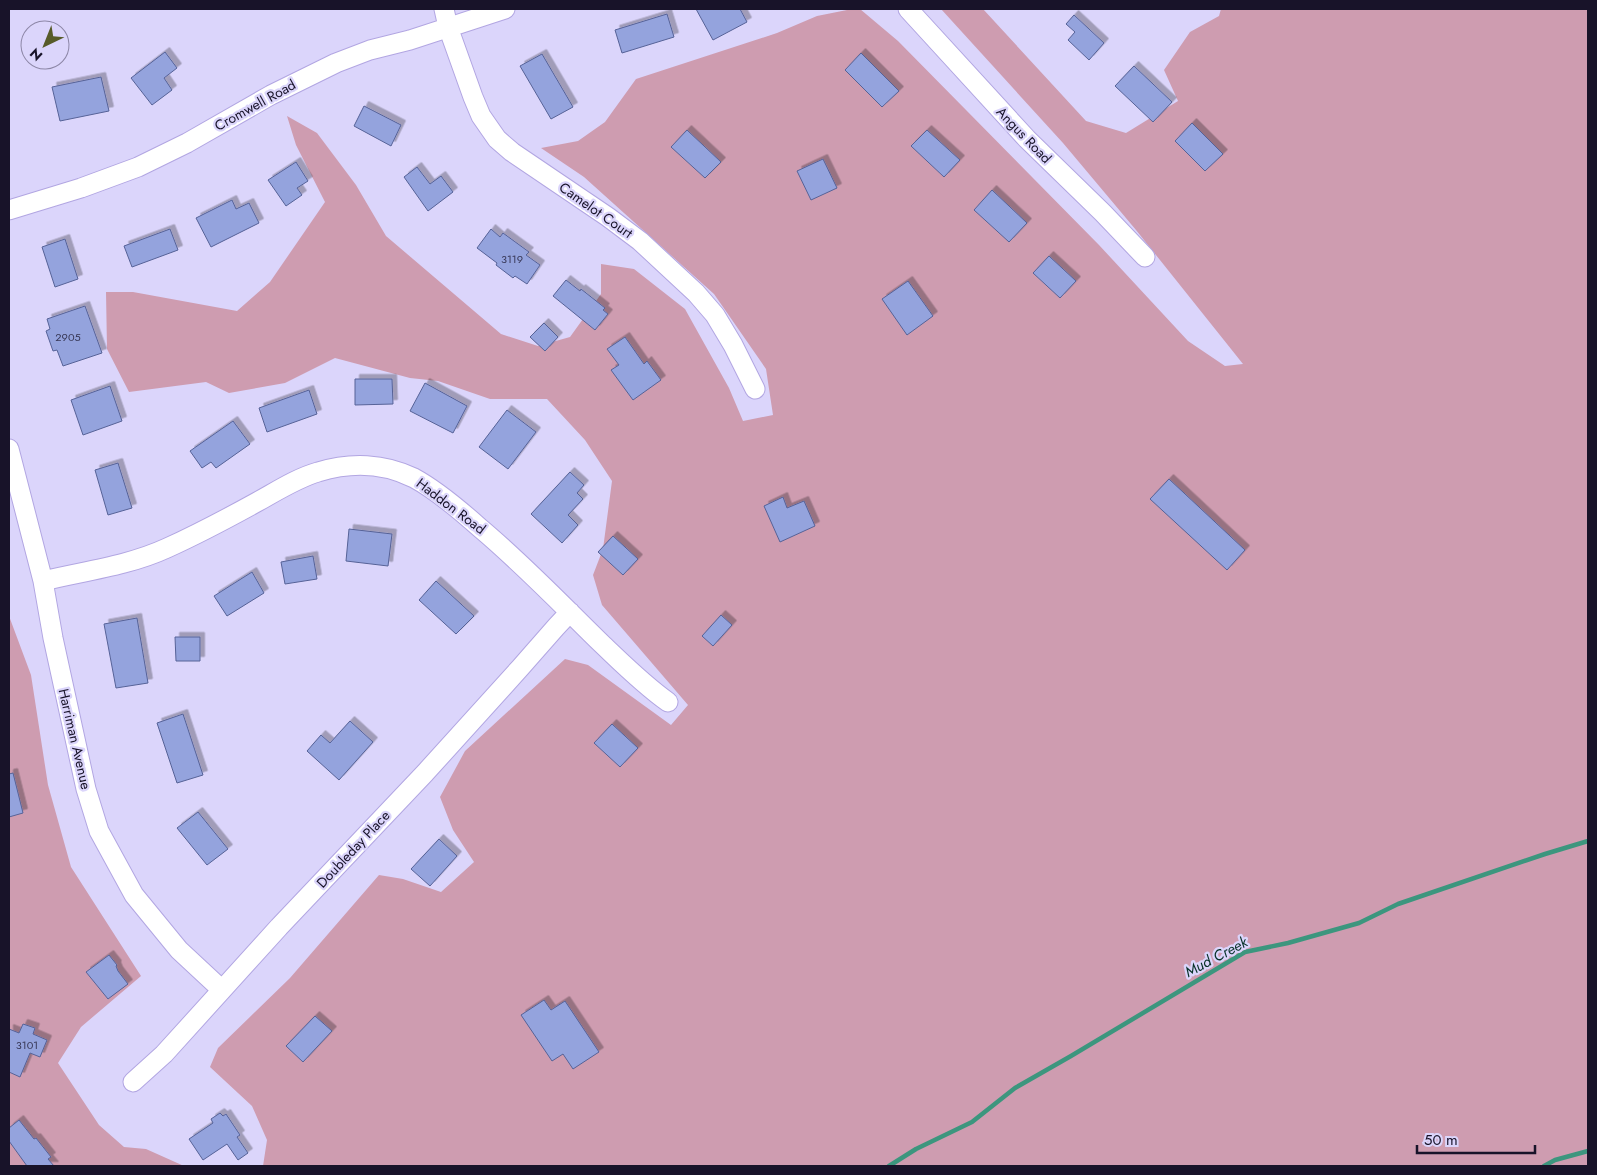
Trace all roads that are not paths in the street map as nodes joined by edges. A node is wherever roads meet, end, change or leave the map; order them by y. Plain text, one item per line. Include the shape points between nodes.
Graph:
1 (444, 9) edge
2 (505, 9) edge
3 (908, 9) edge
4 (448, 27) junction
5 (9, 210) edge
6 (1146, 257) dead end
7 (755, 389) dead end
8 (9, 449) edge
9 (43, 581) junction
10 (570, 612) junction
11 (668, 702) dead end
12 (222, 990) junction
13 (133, 1082) dead end

1 - 4 street, Camelot Court
2 - 4 street, Cromwell Road
3 - 6 street, Angus Road via 1027,139
4 - 5 street, Cromwell Road via 336,63 138,167
4 - 7 street, Camelot Court via 481,116 497,139 640,241 696,293 733,345
8 - 9 street, Harriman Avenue
9 - 10 street, Haddon Road via 143,558 192,537 317,472 359,465 376,466 414,478 507,550
9 - 12 street, Harriman Avenue via 86,789 99,832 134,895 179,950
10 - 11 street, Haddon Road
10 - 12 street, Doubleday Place
12 - 13 street, Doubleday Place via 164,1056

